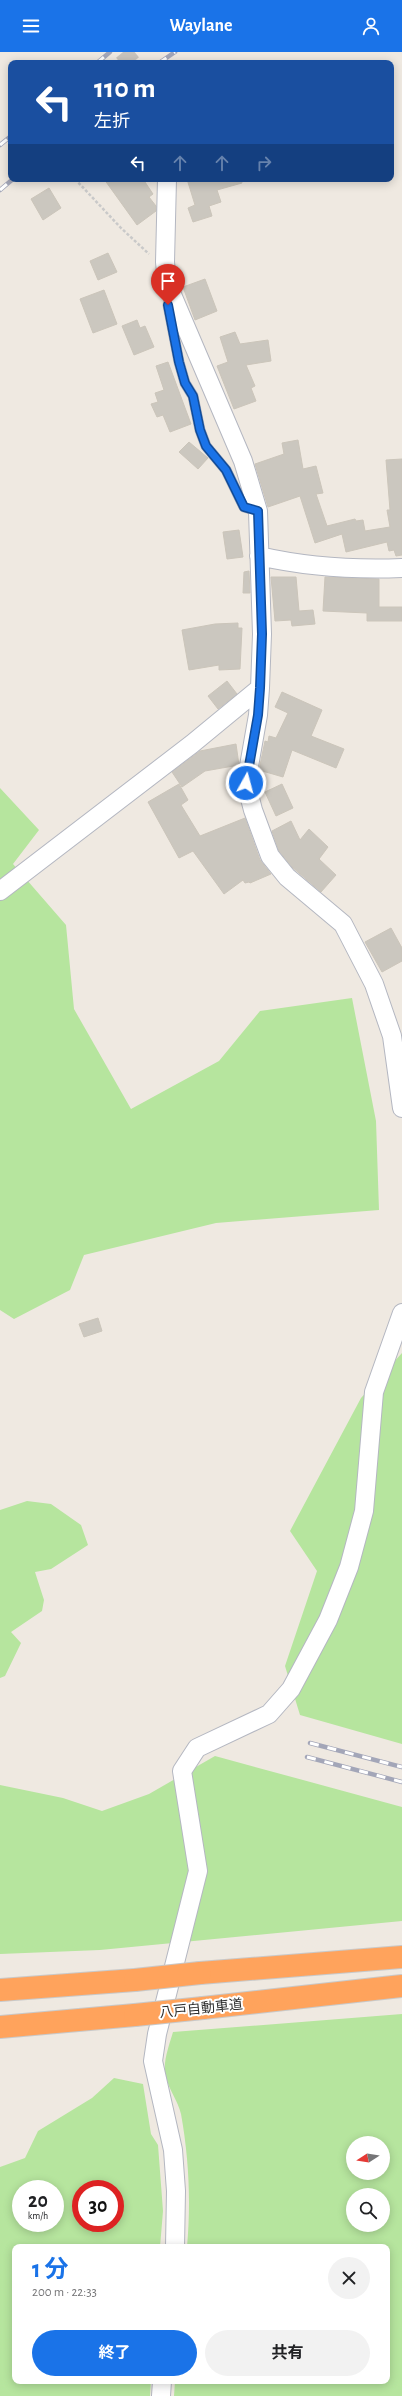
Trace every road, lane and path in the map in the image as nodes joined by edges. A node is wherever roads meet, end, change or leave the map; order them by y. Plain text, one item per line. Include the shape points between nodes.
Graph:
1 (78, 182) edge
2 (167, 182) edge
3 (165, 262) junction
4 (171, 294) junction
5 (258, 511) junction
6 (259, 556) junction
7 (402, 568) edge
8 (260, 688) junction
9 (0, 891) edge
10 (402, 1108) edge
11 (402, 1313) edge
12 (402, 1957) edge
13 (402, 1986) edge
14 (0, 1990) edge
15 (0, 2027) edge
16 (174, 2244) edge
17 (162, 2384) edge
18 (161, 2396) edge

1 - 3 path via 146,253
2 - 3 street
3 - 4 street
4 - 5 street via 243,461
4 - 5 lane via 168,305 179,362 185,383 193,396 206,446 226,470 244,507
5 - 6 street
6 - 7 street via 292,564 331,569
6 - 8 street via 262,634
8 - 9 street via 192,744
8 - 10 street via 246,783 253,810 270,856 287,877 343,924 374,984 392,1036
11 - 16 street via 374,1392 364,1511 349,1567 328,1620 291,1689 270,1714 198,1748 182,1771 198,1871 157,2034 153,2061 173,2150 176,2191
12 - 14 highway, bridge
13 - 15 highway, 八戸自動車道, bridge
17 - 18 street

